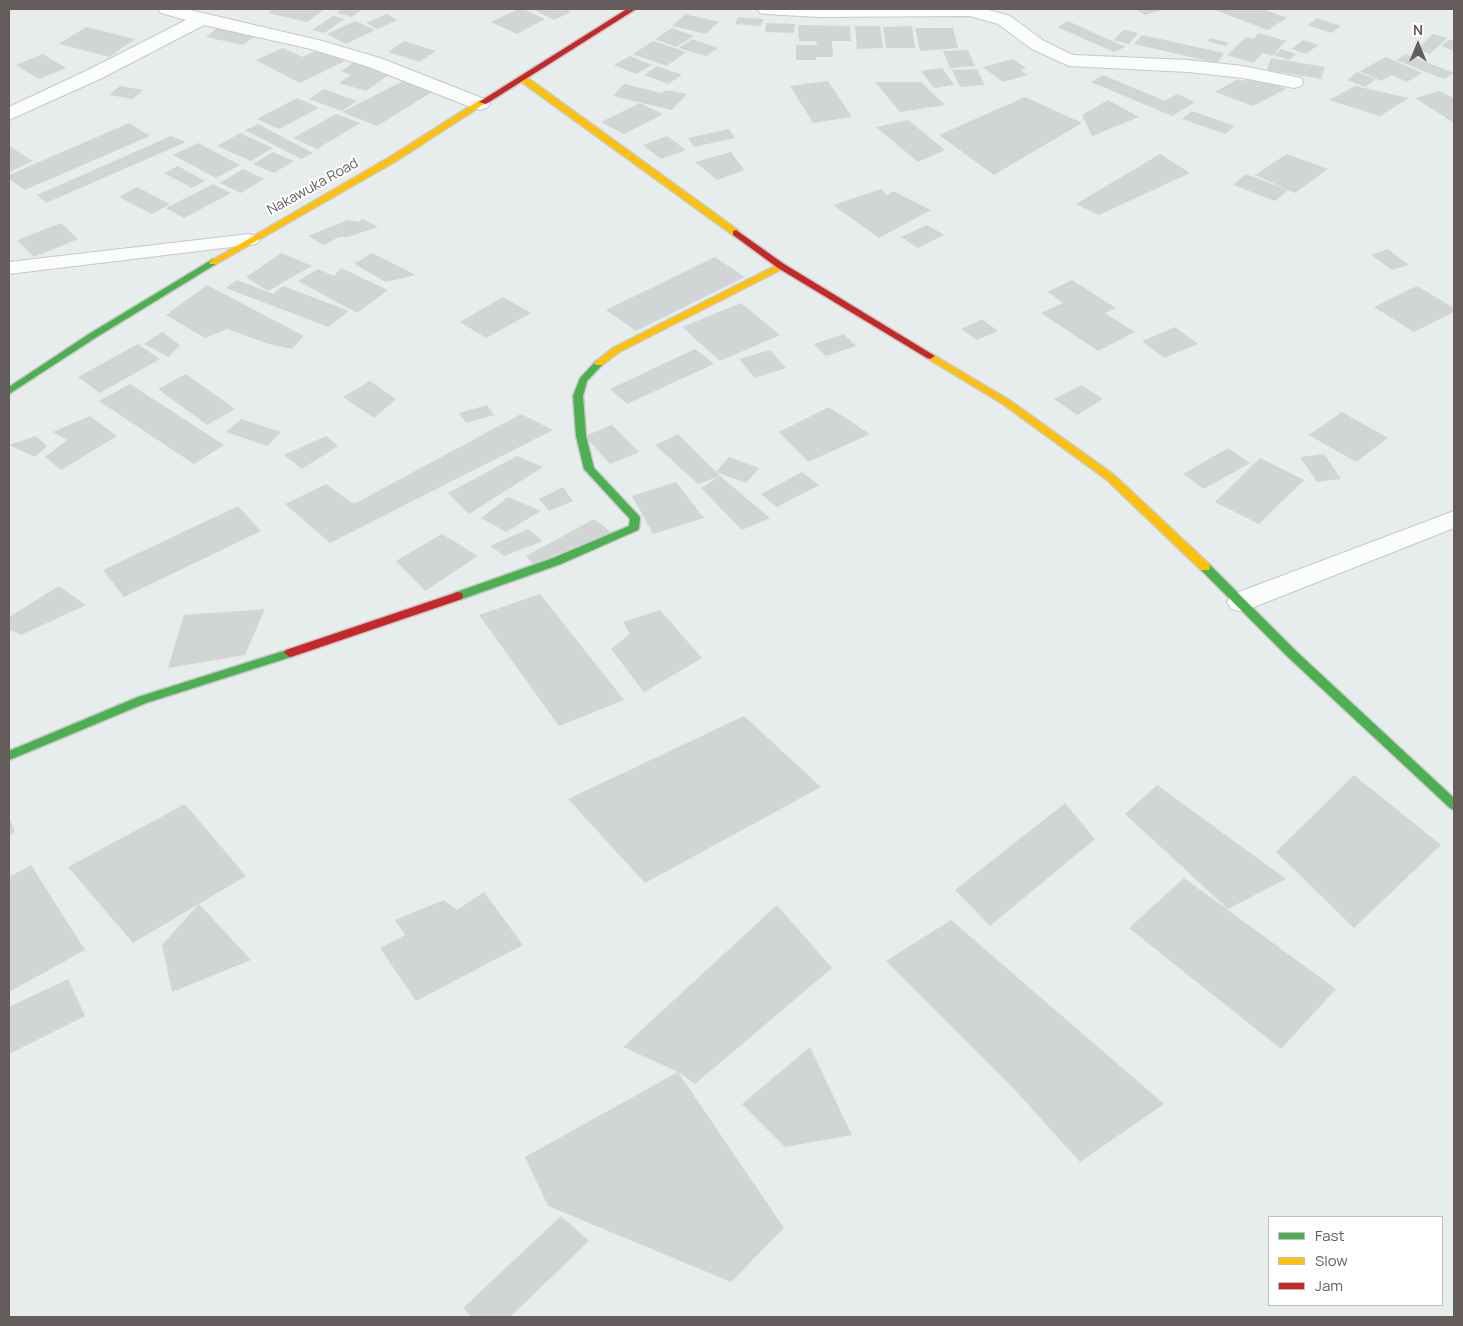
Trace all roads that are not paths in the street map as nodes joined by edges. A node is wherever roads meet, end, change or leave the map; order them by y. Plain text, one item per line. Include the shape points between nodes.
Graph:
1 (168, 9) edge
2 (632, 9) edge
3 (766, 9) edge
4 (202, 20) junction
5 (522, 78) junction
6 (1294, 82) dead end
7 (480, 104) junction
8 (9, 114) edge
9 (249, 240) junction
10 (781, 266) junction
11 (9, 268) edge
12 (9, 391) edge
13 (1454, 519) edge
14 (1240, 602) junction
15 (9, 756) edge
16 (1454, 805) edge

1 - 4 street
2 - 5 street, Nakawuka Road
3 - 6 street via 970,11 1004,20 1038,45 1069,60 1188,66
4 - 7 street via 316,45 373,62
4 - 8 street
5 - 7 street, Nakawuka Road
5 - 10 street
7 - 9 street, Nakawuka Road via 393,159
9 - 11 street
9 - 12 street, Nakawuka Road
10 - 14 street via 1006,402 1110,477
10 - 15 street via 616,350 583,380 578,396 580,436 589,469 635,518 634,528 490,585 142,700
13 - 14 street
14 - 16 street

